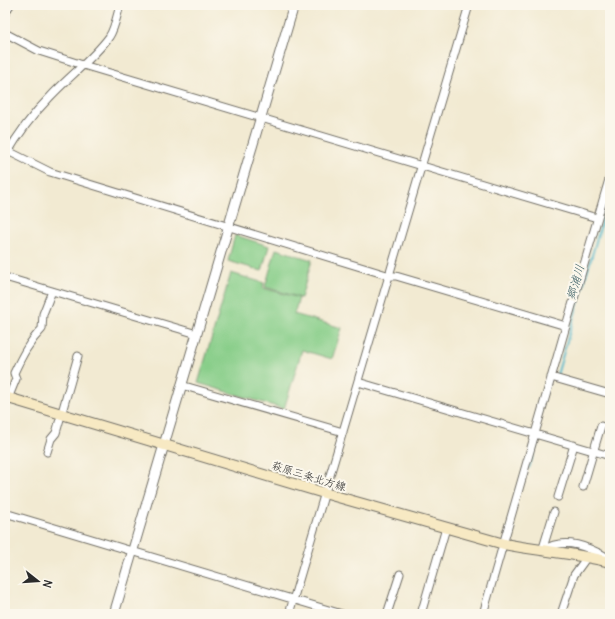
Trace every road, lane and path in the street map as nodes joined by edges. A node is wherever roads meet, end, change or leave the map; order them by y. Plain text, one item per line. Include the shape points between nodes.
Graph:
1 (10, 5) edge
2 (120, 5) edge
3 (294, 5) edge
4 (469, 5) edge
5 (5, 13) edge
6 (5, 33) edge
7 (83, 65) junction
8 (260, 118) junction
9 (6, 154) edge
10 (422, 166) junction
11 (610, 176) edge
12 (597, 218) junction
13 (228, 227) junction
14 (390, 276) junction
15 (5, 277) edge
16 (52, 291) junction
17 (566, 326) junction
18 (196, 334) junction
19 (78, 356) dead end
20 (551, 377) junction
21 (358, 382) junction
22 (182, 385) junction
23 (610, 394) edge
24 (6, 400) edge
25 (62, 415) junction
26 (601, 426) dead end
27 (343, 432) junction
28 (535, 434) junction
29 (164, 445) junction
30 (574, 445) junction
31 (594, 451) junction
32 (47, 452) dead end
33 (610, 456) edge
34 (583, 487) dead end
35 (324, 493) junction
36 (558, 497) dead end
37 (554, 512) dead end
38 (5, 513) edge
39 (446, 528) junction
40 (504, 544) junction
41 (542, 550) junction
42 (132, 552) junction
43 (587, 557) junction
44 (610, 559) edge
45 (610, 562) edge
46 (400, 574) dead end
47 (293, 600) junction
48 (114, 614) edge
49 (289, 614) edge
50 (342, 614) edge
51 (387, 614) edge
52 (420, 614) edge
53 (484, 614) edge
54 (560, 614) edge

1 - 5 street
2 - 7 street via 109,36
3 - 8 street
4 - 10 street
6 - 7 street via 39,51
7 - 8 street
7 - 9 street via 48,98
8 - 10 street
8 - 13 street
9 - 13 street via 50,172
10 - 12 street
10 - 14 street
11 - 12 street
12 - 17 street
13 - 14 street
13 - 18 street
14 - 17 street
14 - 21 street
15 - 16 street
16 - 18 street
16 - 24 street via 42,329 32,338 20,360 14,373 16,379
17 - 20 street
18 - 22 street
19 - 25 street
20 - 23 street
20 - 28 street
21 - 27 street
21 - 28 street
22 - 27 street
22 - 29 street
24 - 25 main road, 萩原三条北方線
25 - 29 main road, 萩原三条北方線
25 - 32 street
26 - 31 street
27 - 35 street
28 - 30 street
28 - 40 street
29 - 35 main road, 萩原三条北方線
29 - 42 street
30 - 31 street
30 - 36 street
31 - 33 street
31 - 34 street
35 - 39 main road, 萩原三条北方線
35 - 47 street
37 - 41 street
38 - 42 street
39 - 40 main road, 萩原三条北方線
39 - 52 street
40 - 41 main road, 萩原三条北方線
40 - 53 street
41 - 43 main road, 萩原三条北方線
41 - 44 street via 551,545 567,543 584,546
42 - 47 street
42 - 48 street
43 - 45 main road, 萩原三条北方線
43 - 54 street via 574,575
46 - 51 street
47 - 49 street
47 - 50 street

